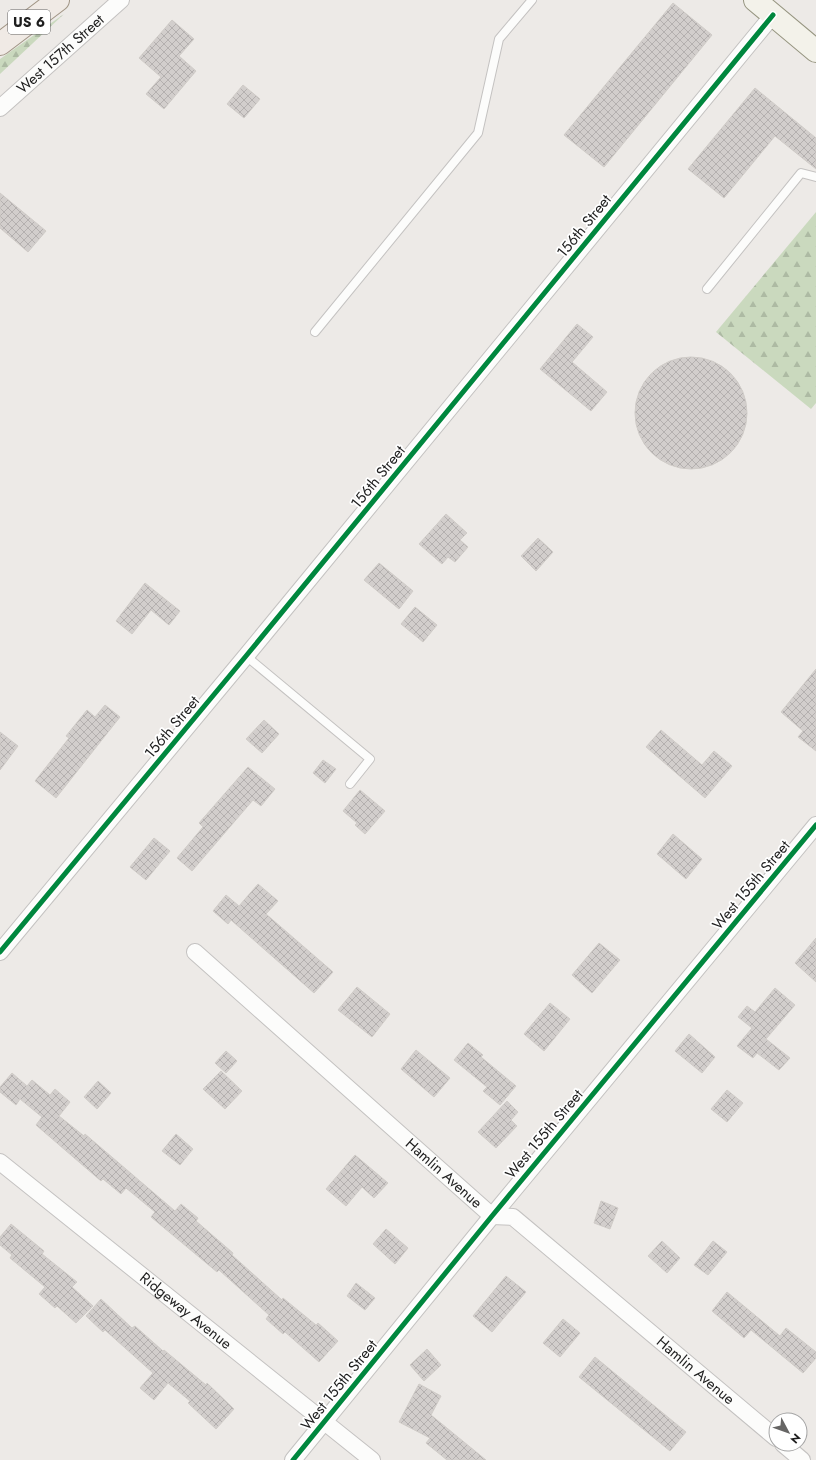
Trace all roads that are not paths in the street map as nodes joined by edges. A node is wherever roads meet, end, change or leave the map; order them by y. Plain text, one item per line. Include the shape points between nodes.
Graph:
1 (58, 0) edge
2 (121, 0) edge
3 (532, 0) edge
4 (755, 0) edge
5 (773, 15) junction
6 (0, 44) edge
7 (816, 51) edge
8 (0, 108) edge
9 (816, 177) edge
10 (706, 289) dead end
11 (315, 332) dead end
12 (246, 656) junction
13 (350, 784) dead end
14 (816, 825) edge
15 (0, 952) edge
16 (195, 952) dead end
17 (0, 1162) edge
18 (492, 1216) junction
19 (325, 1422) junction
20 (768, 1431) edge
21 (792, 1452) edge
22 (293, 1460) edge
23 (372, 1460) edge
24 (802, 1460) edge

1 - 6 main road, US 6
2 - 8 street, West 157th Street
3 - 11 lane via 499,39 478,133
4 - 5 main road
5 - 7 main road
5 - 12 street, 156th Street
9 - 10 lane via 801,173
12 - 13 lane via 370,759
12 - 15 street, 156th Street
14 - 18 street, West 155th Street
16 - 18 street, Hamlin Avenue
17 - 19 street, Ridgeway Avenue
18 - 19 street, West 155th Street
18 - 20 street, Hamlin Avenue via 513,1217
19 - 22 street, West 155th Street
19 - 23 street, Ridgeway Avenue
21 - 24 street

